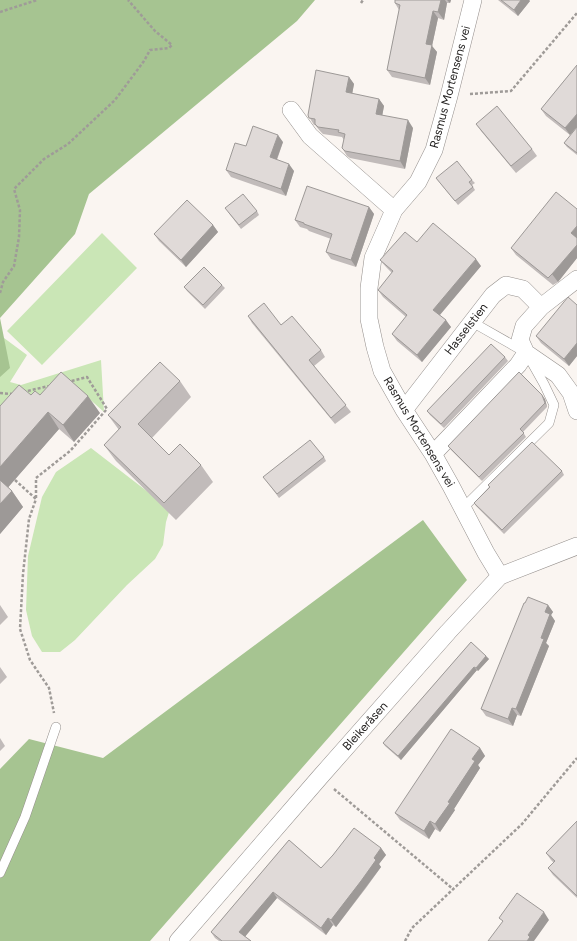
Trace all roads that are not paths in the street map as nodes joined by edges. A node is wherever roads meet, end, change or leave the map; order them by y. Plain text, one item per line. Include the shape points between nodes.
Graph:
1 (473, 0) edge
2 (291, 110) dead end
3 (394, 210) junction
4 (577, 279) edge
5 (540, 307) junction
6 (472, 322) junction
7 (526, 354) junction
8 (404, 410) junction
9 (577, 410) edge
10 (433, 454) junction
11 (463, 508) junction
12 (577, 546) edge
13 (500, 576) junction
14 (56, 727) road end
15 (0, 873) edge
16 (178, 941) edge

1 - 3 street, Rasmus Mortensens vei via 434,150 418,182
2 - 3 street via 310,136
3 - 8 street, Rasmus Mortensens vei via 373,258 369,288 369,319 382,371
4 - 5 street
5 - 6 street, Hasselstien via 524,289 506,285 493,295
5 - 7 street via 524,326 520,340
6 - 7 lane
6 - 8 street, Hasselstien
7 - 9 street via 558,375 571,393
7 - 10 street
7 - 11 lane via 554,405 549,423
8 - 10 street, Rasmus Mortensens vei
10 - 11 street, Rasmus Mortensens vei
11 - 13 street, Rasmus Mortensens vei
12 - 13 street, Bleikeråsen
13 - 16 street, Bleikeråsen via 320,777
14 - 15 lane via 25,817

